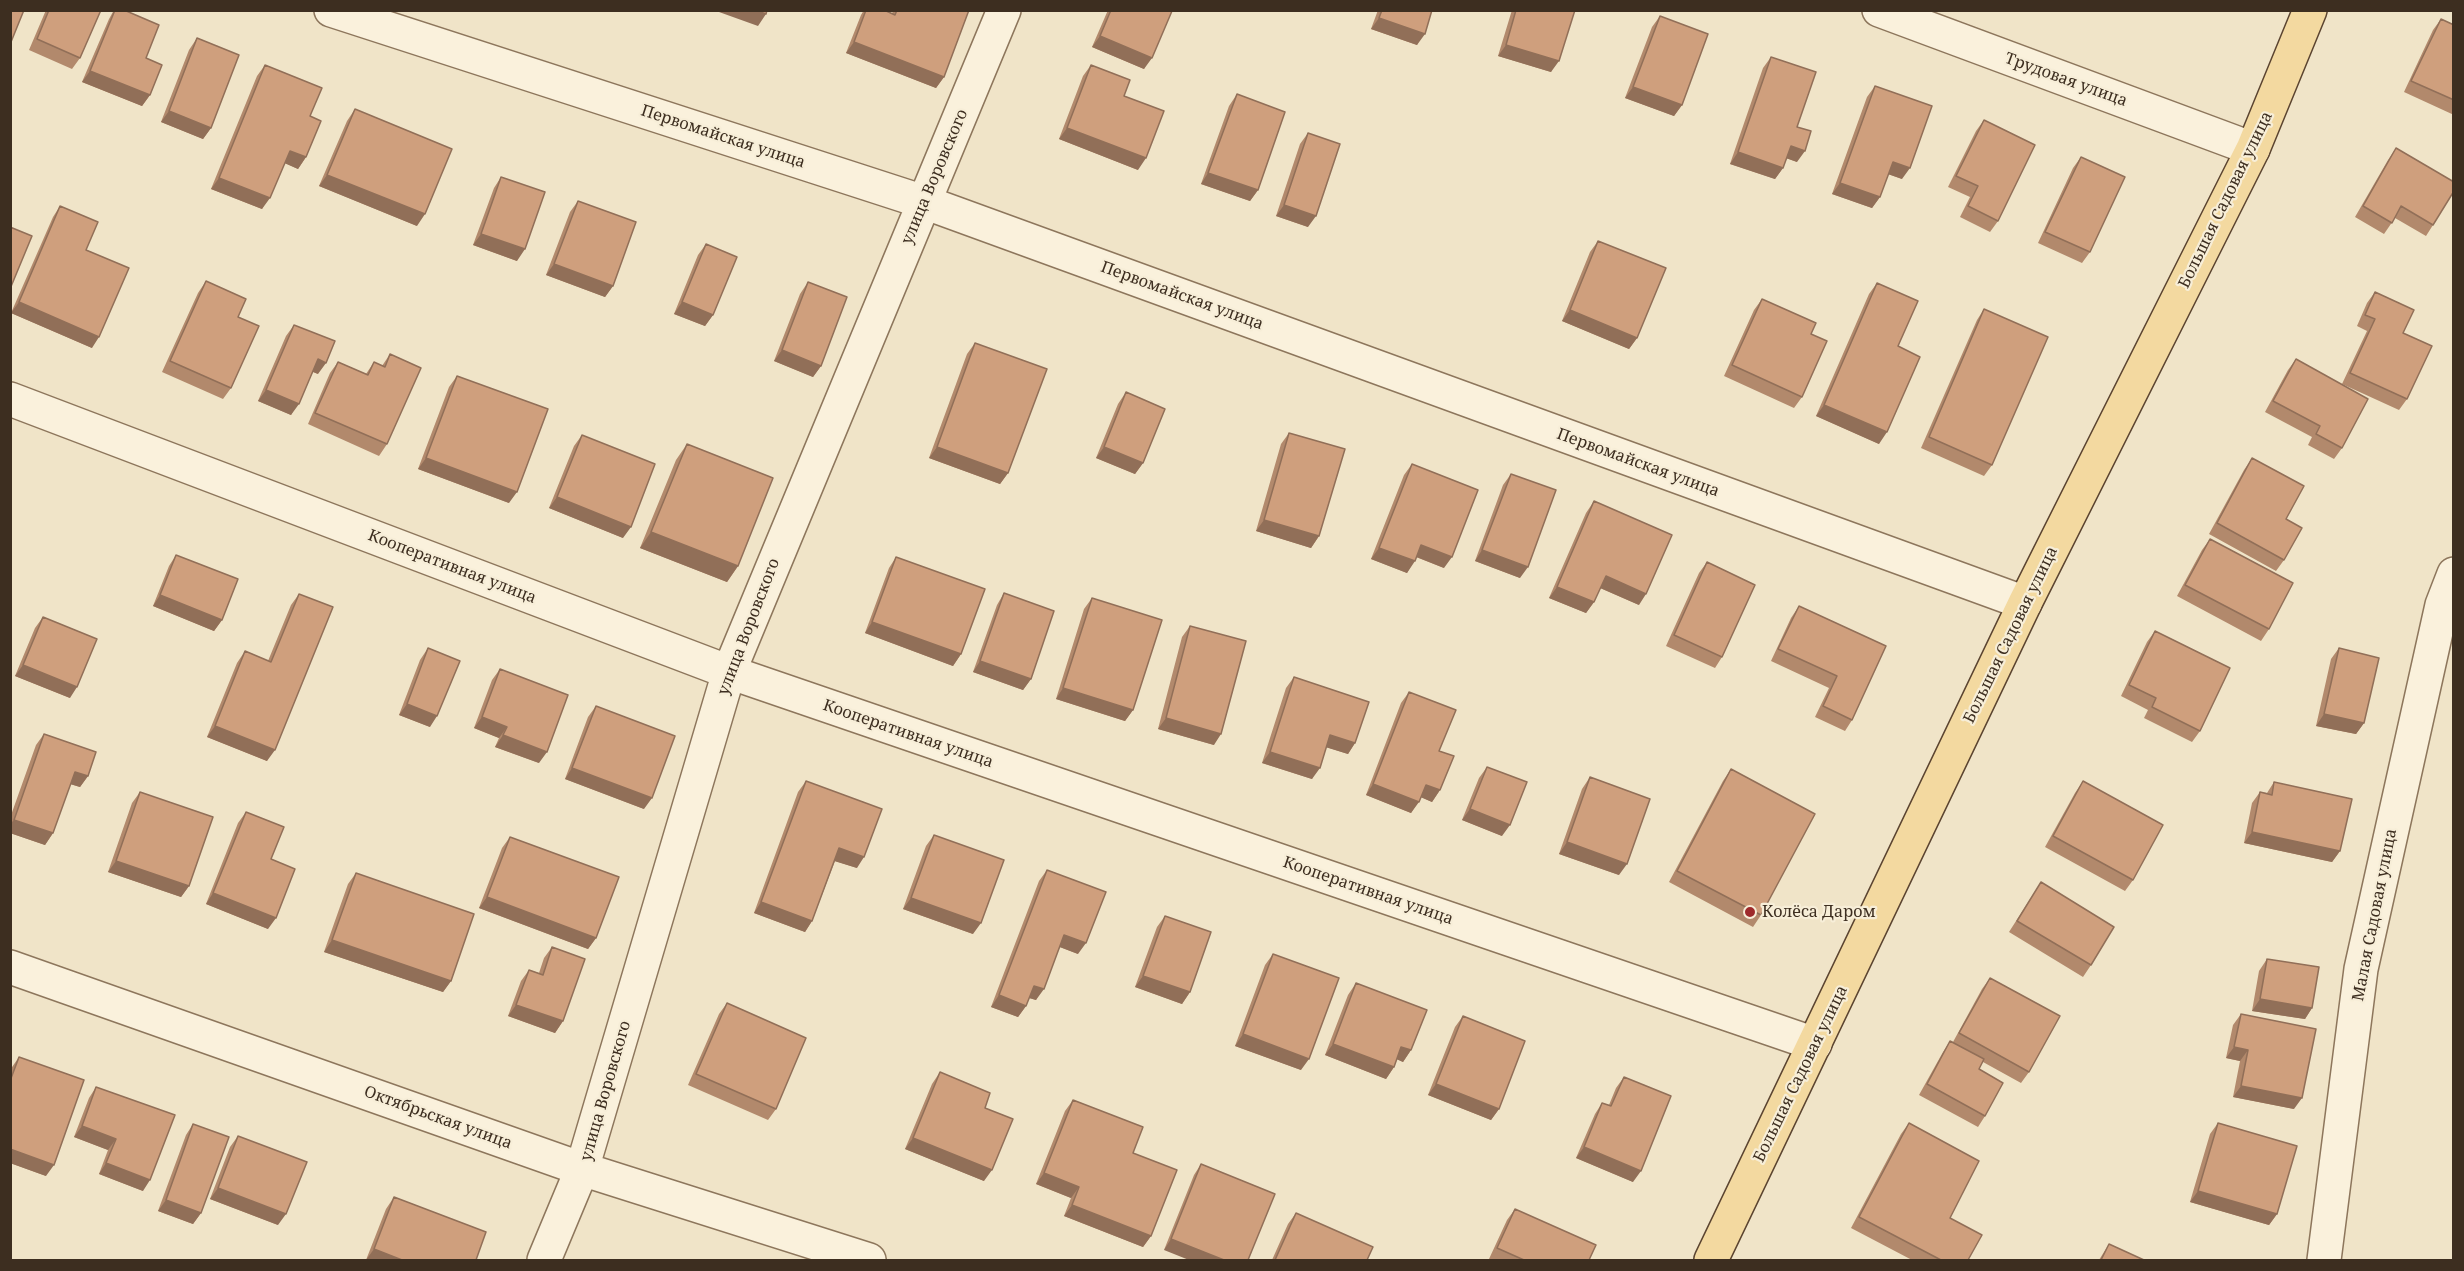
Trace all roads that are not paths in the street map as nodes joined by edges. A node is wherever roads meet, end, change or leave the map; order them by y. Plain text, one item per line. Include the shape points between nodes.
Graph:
1 (331, 10) edge
2 (1004, 10) edge
3 (1879, 10) edge
4 (2310, 10) edge
5 (2253, 149) junction
6 (924, 202) junction
7 (10, 399) edge
8 (2454, 574) edge
9 (2025, 603) junction
10 (729, 672) junction
11 (10, 967) edge
12 (1815, 1044) junction
13 (582, 1169) junction
14 (544, 1260) edge
15 (870, 1260) edge
16 (1714, 1260) edge
17 (2324, 1260) edge

1 - 6 street, Первомайская улица
2 - 6 street, улица Воровского
3 - 5 street, Трудовая улица
4 - 5 main road, Большая Садовая улица
5 - 9 main road, Большая Садовая улица
6 - 9 street, Первомайская улица
6 - 10 street, улица Воровского
7 - 10 street, Кооперативная улица
8 - 17 street, Малая Садовая улица via 2442,605 2361,969
9 - 12 main road, Большая Садовая улица
10 - 12 street, Кооперативная улица
10 - 13 street, улица Воровского
11 - 13 street, Октябрьская улица
12 - 16 main road, Большая Садовая улица
13 - 14 street, улица Воровского
13 - 15 street, Октябрьская улица

